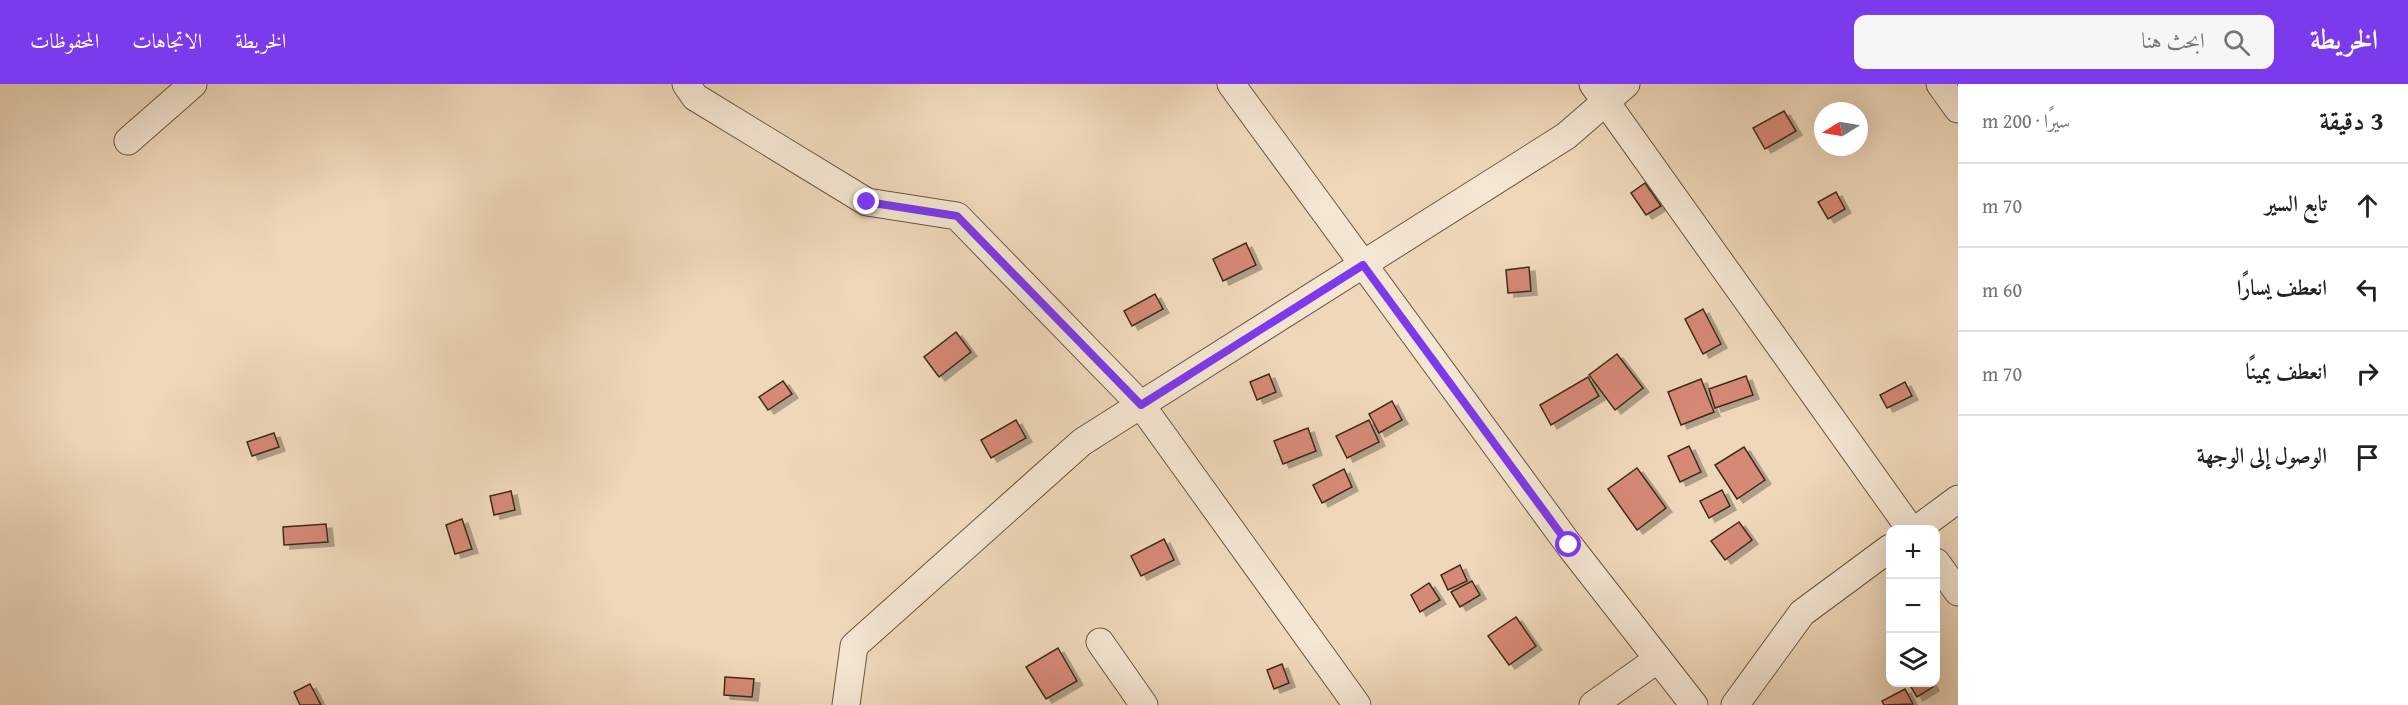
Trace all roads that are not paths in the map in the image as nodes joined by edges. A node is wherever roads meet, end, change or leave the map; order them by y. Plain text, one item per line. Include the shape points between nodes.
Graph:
1 (193, 84) edge
2 (686, 84) edge
3 (1231, 84) edge
4 (1626, 84) edge
5 (1940, 84) edge
6 (1599, 93) edge
7 (1958, 109) edge
8 (128, 141) dead end
9 (1363, 265) junction
10 (1141, 405) junction
11 (1958, 499) edge
12 (1907, 525) edge
13 (1923, 525) edge
14 (1886, 551) edge
15 (1940, 569) edge
16 (1958, 592) edge
17 (1100, 642) dead end
18 (1658, 659) junction
19 (1350, 702) edge
20 (846, 705) edge
21 (1144, 705) edge
22 (1593, 705) edge
23 (1694, 705) edge
24 (1735, 705) edge

1 - 8 street
2 - 10 street via 695,97 867,202 957,216
3 - 9 street
4 - 6 street
5 - 7 street
6 - 9 street via 1566,136
6 - 12 street
9 - 10 street
9 - 18 street
10 - 19 street
10 - 20 street via 1082,442 854,646
11 - 13 street
14 - 24 street via 1802,613
15 - 16 street
17 - 21 street
18 - 22 street
18 - 23 street

